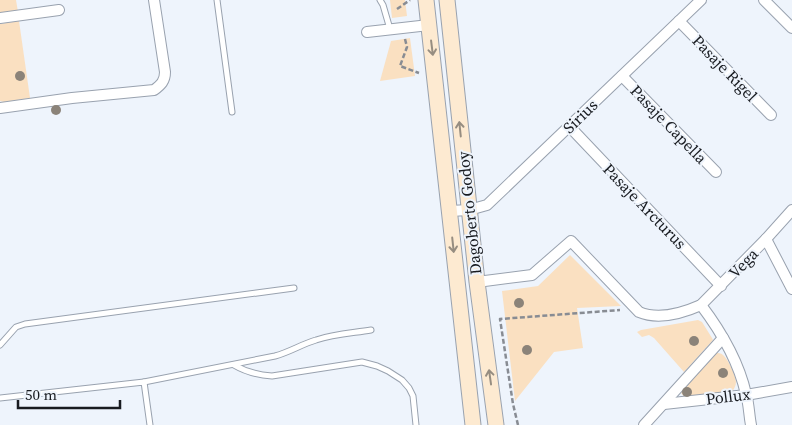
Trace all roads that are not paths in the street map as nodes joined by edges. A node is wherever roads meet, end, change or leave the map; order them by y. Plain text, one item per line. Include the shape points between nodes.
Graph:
1 (154, 0) edge
2 (217, 0) edge
3 (380, 0) edge
4 (426, 0) edge
5 (447, 0) edge
6 (701, 0) edge
7 (764, 0) edge
8 (59, 10) dead end
9 (0, 18) edge
10 (679, 21) junction
11 (429, 25) junction
12 (792, 28) edge
13 (390, 30) junction
14 (367, 32) dead end
15 (622, 76) junction
16 (0, 108) edge
17 (232, 112) dead end
18 (771, 115) dead end
19 (569, 126) junction
20 (716, 172) dead end
21 (469, 210) junction
22 (792, 210) edge
23 (450, 211) junction
24 (766, 239) junction
25 (477, 282) junction
26 (721, 286) junction
27 (294, 288) dead end
28 (792, 289) edge
29 (701, 306) junction
30 (372, 330) dead end
31 (484, 337) junction
32 (722, 338) junction
33 (463, 339) junction
34 (0, 345) edge
35 (233, 364) junction
36 (144, 382) junction
37 (792, 387) edge
38 (746, 395) junction
39 (0, 398) edge
40 (664, 404) junction
41 (150, 425) edge
42 (416, 425) edge
43 (473, 425) edge
44 (496, 425) edge
45 (644, 425) edge
46 (751, 425) edge

1 - 16 street via 165,72 163,81 154,90
2 - 17 lane
3 - 13 lane
4 - 11 main road, Dagoberto Godoy
21 -> 5 main road, Dagoberto Godoy
6 - 10 street, Sirius
7 - 12 street
8 - 9 street
10 - 15 street, Sirius
10 - 18 street, Pasaje Rigel
11 - 13 street
11 -> 23 main road, Dagoberto Godoy
13 - 14 street
15 - 19 street, Sirius
15 - 20 street, Pasaje Capella
19 - 21 street, Sirius via 487,205
19 - 26 street, Pasaje Arcturus
21 - 23 street, Sirius
21 - 25 main road, Dagoberto Godoy
22 - 24 street, Vega
23 -> 33 main road, Dagoberto Godoy
24 - 26 street, Vega
24 - 28 street
25 - 29 street, Vega via 532,275 571,241 639,312 647,315 672,314
25 - 31 main road, Dagoberto Godoy
26 - 29 street, Vega
27 - 34 lane via 25,324 16,327
29 - 32 street
30 - 35 lane via 324,338 284,354
31 - 33 main road
44 -> 31 main road, Dagoberto Godoy
32 - 38 street via 737,366
32 - 40 street, Pollux
33 - 43 main road, Dagoberto Godoy
35 - 36 lane
35 - 42 lane via 254,374 272,376 362,362 377,366 402,380 409,388
36 - 39 lane
36 - 41 lane
37 - 38 street, Pollux
38 - 40 street, Pollux
38 - 46 street
40 - 45 street, Pollux

